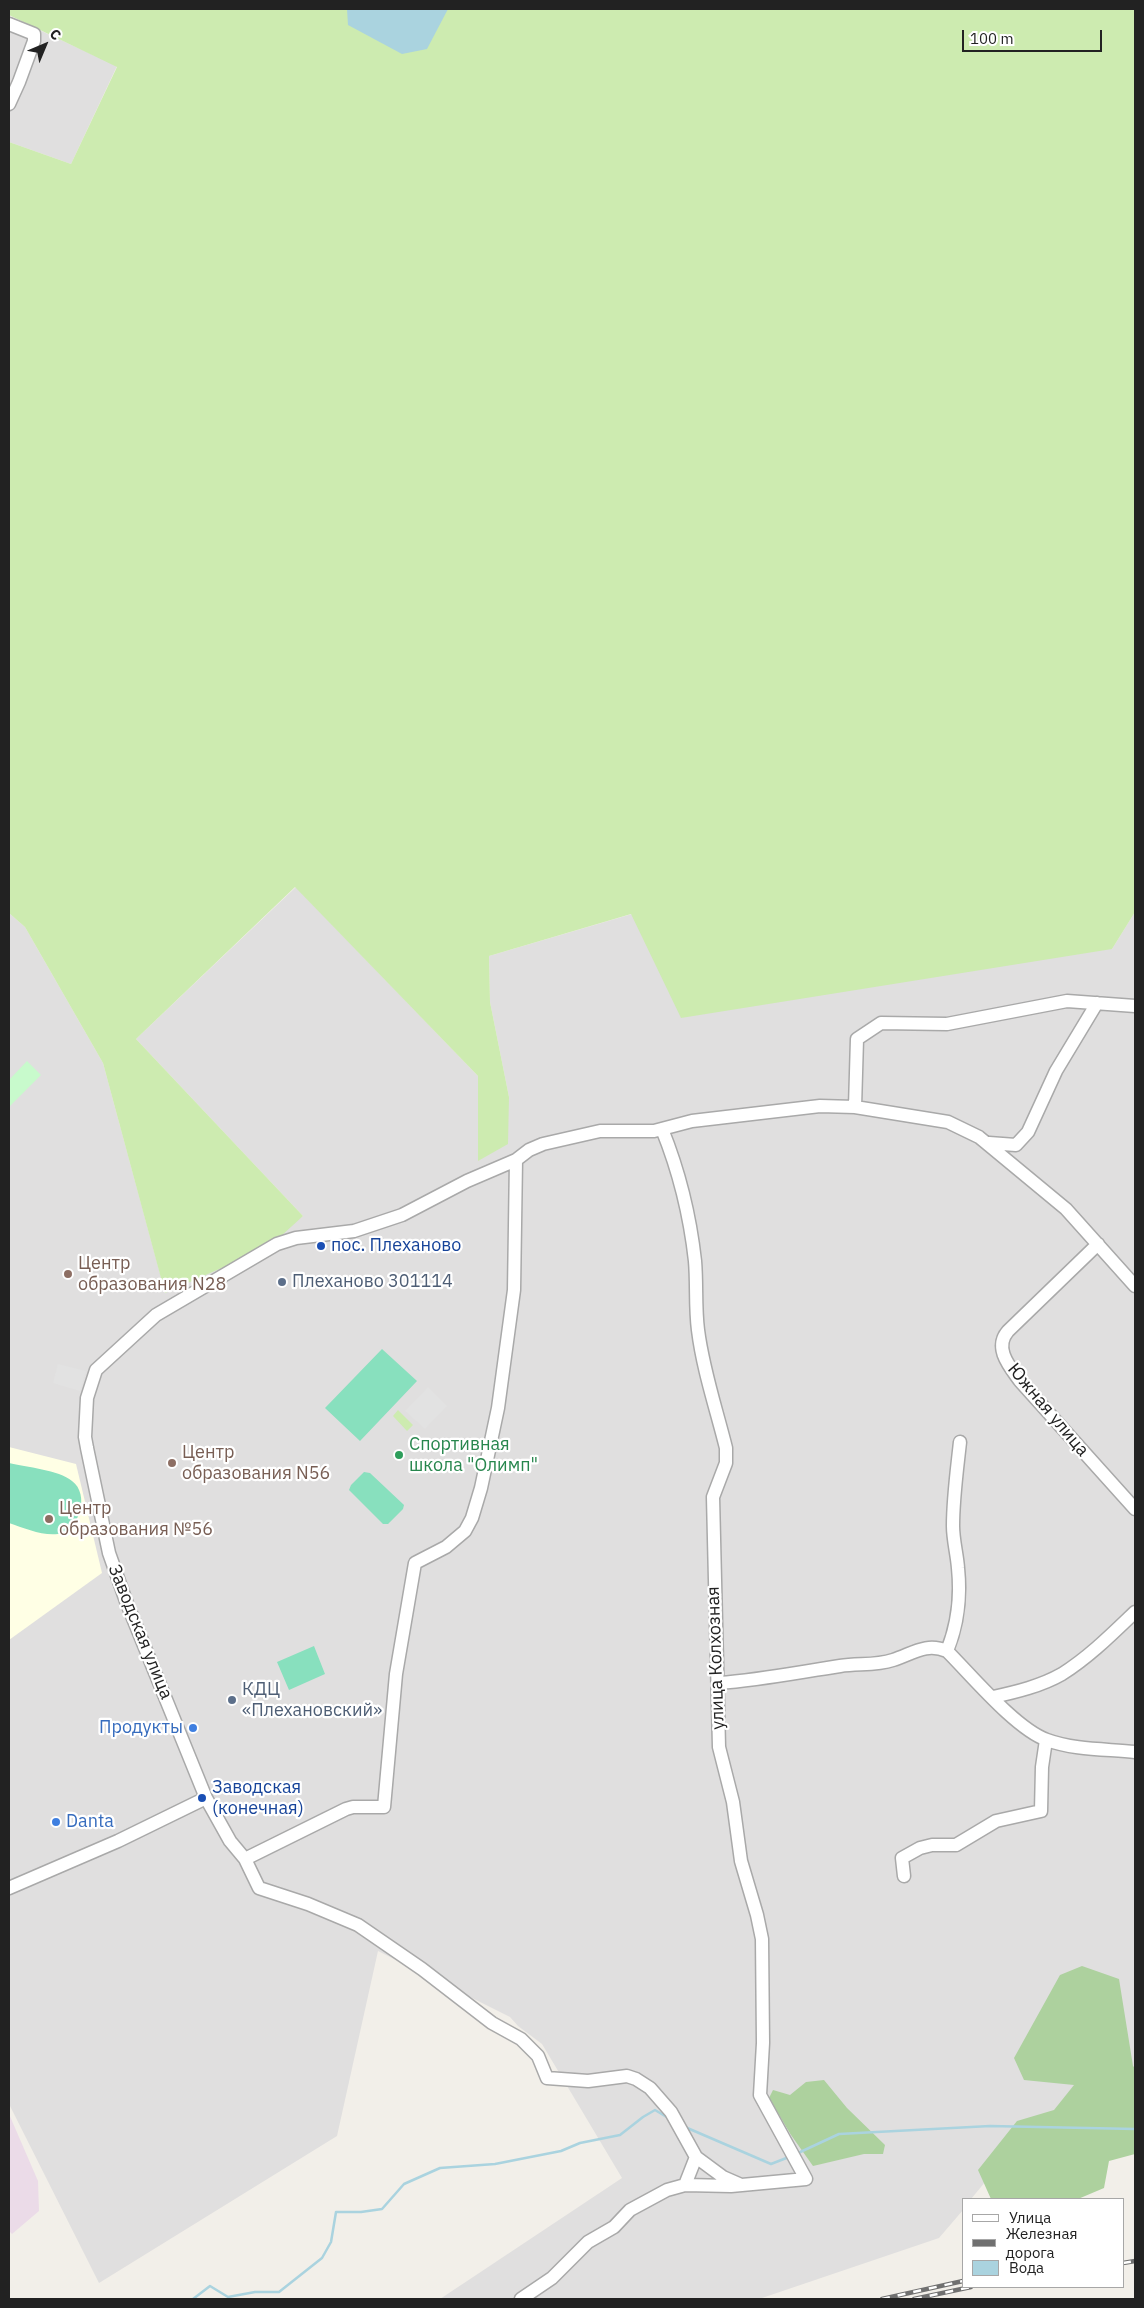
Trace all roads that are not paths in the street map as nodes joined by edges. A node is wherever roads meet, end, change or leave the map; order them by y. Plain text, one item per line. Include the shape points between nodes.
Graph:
1 (9, 24) edge
2 (9, 104) edge
3 (1097, 1003) junction
4 (1135, 1006) edge
5 (855, 1107) junction
6 (662, 1129) junction
7 (983, 1139) junction
8 (516, 1160) junction
9 (1098, 1244) junction
10 (1135, 1286) edge
11 (960, 1442) dead end
12 (1135, 1510) edge
13 (1135, 1612) edge
14 (947, 1651) junction
15 (719, 1683) junction
16 (993, 1697) junction
17 (1046, 1740) junction
18 (1135, 1752) edge
19 (206, 1798) junction
20 (244, 1859) junction
21 (904, 1876) dead end
22 (9, 1888) edge
23 (696, 2157) junction
24 (741, 2184) junction
25 (685, 2185) junction
26 (521, 2299) edge

1 - 2 street via 34,34 29,59
3 - 4 street
3 - 5 street via 1067,1001 947,1024 881,1023 857,1039
3 - 7 street via 1056,1071 1028,1132 1016,1145
5 - 6 street, Заводская улица via 804,1107 692,1121
5 - 7 street, Заводская улица via 948,1122
6 - 8 street, Заводская улица via 584,1133 543,1144
6 - 15 street, улица Колхозная via 676,1165 687,1210 695,1262 698,1329 726,1448 726,1463 713,1497 715,1639
7 - 9 street via 1066,1209
8 - 19 street, Заводская улица via 402,1214 354,1231 296,1238 264,1250 151,1319 93,1375 87,1398 85,1437 109,1553
8 - 20 street via 514,1290 498,1408 478,1503 468,1526 446,1547 415,1563 396,1674 384,1807 353,1807
9 - 10 street
9 - 12 street, Южная улица via 1008,1331 1003,1338 1002,1349 1020,1381
11 - 14 street via 953,1525 959,1601 956,1626
13 - 16 street via 1091,1653 1062,1674 1031,1687
14 - 15 street via 925,1647 872,1665 844,1665
14 - 16 street
15 - 24 street, улица Колхозная via 719,1747 733,1802 740,1861 762,1939 764,2043 760,2095 806,2179
16 - 17 street via 1020,1724
17 - 18 street
17 - 21 street via 1041,1810 996,1821 956,1845 932,1845 910,1852 902,1858
19 - 20 street, Заводская улица
19 - 22 street via 126,1838
20 - 23 street, Заводская улица via 259,1888 358,1925 492,2023 521,2039 538,2056 547,2078 588,2081 627,2076 644,2084 671,2112
23 - 24 street via 723,2177
23 - 25 street
24 - 25 street
25 - 26 street via 658,2194 630,2210 614,2227 588,2242 552,2278

